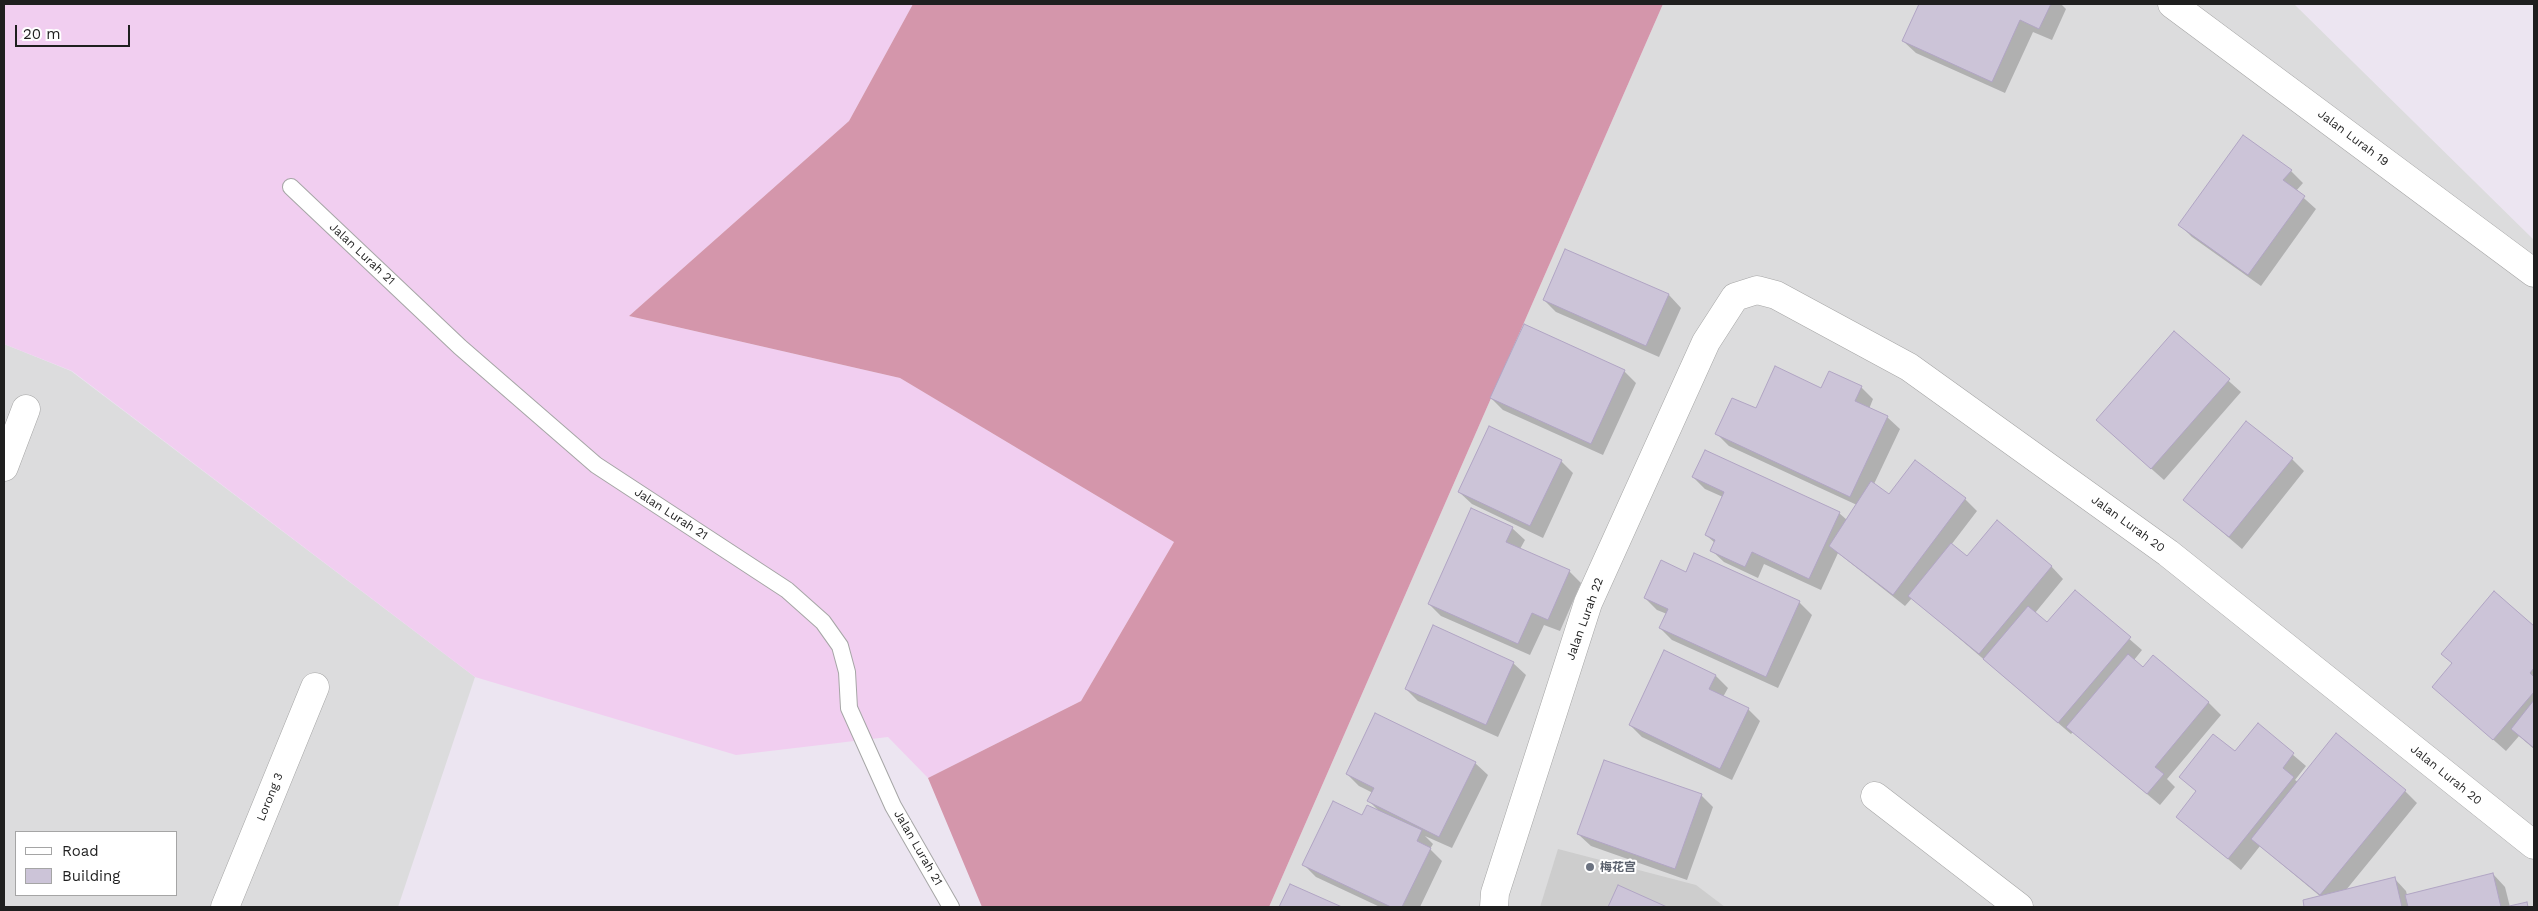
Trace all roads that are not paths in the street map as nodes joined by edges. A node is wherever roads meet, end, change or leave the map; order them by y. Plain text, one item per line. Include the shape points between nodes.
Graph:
1 (2172, 4) edge
2 (291, 187) dead end
3 (2534, 273) edge
4 (1706, 342) joint
5 (26, 409) dead end
6 (4, 467) edge
7 (315, 687) dead end
8 (1875, 796) dead end
9 (2534, 845) edge
10 (225, 907) edge
11 (950, 907) edge
12 (1494, 907) edge
13 (2019, 907) edge

1 - 3 street, Jalan Lurah 19
2 - 11 lane, Jalan Lurah 21 via 460,347 596,465 787,590 823,622 840,646 847,672 849,708 885,789
4 - 9 street, Jalan Lurah 20 via 1735,298 1757,290 1776,295 1909,367 2168,553
4 - 12 street, Jalan Lurah 22 via 1588,603 1495,893
5 - 6 street
7 - 10 street, Lorong 3
8 - 13 street

